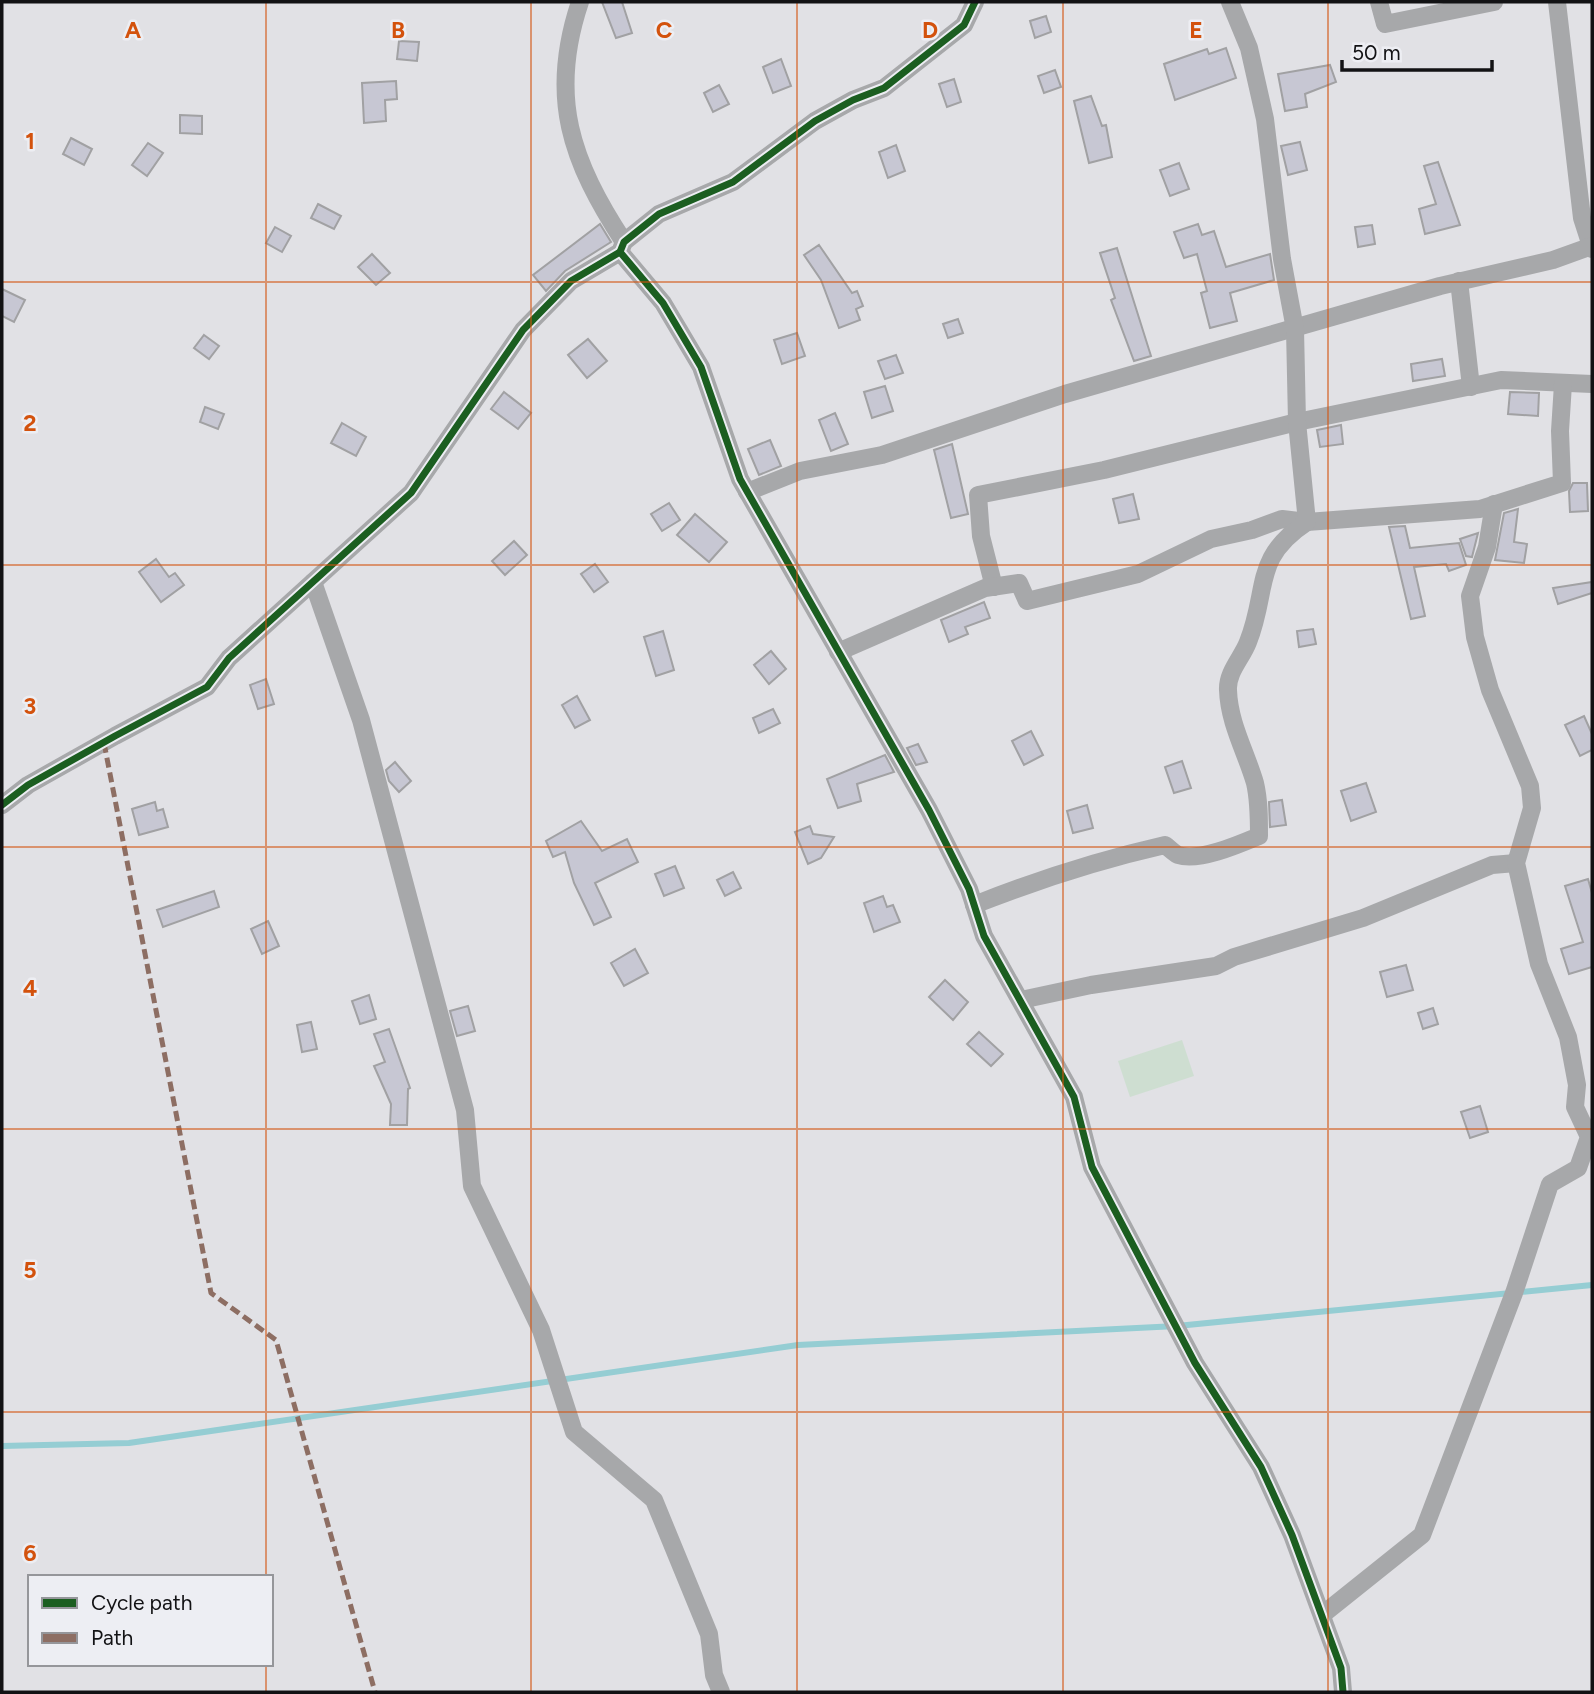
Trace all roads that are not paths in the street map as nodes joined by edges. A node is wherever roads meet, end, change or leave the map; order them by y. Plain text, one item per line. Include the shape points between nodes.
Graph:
1 (580, 2) edge
2 (975, 2) edge
3 (1230, 2) edge
4 (1380, 2) edge
5 (1494, 2) edge
6 (1557, 2) edge
7 (622, 247) junction
8 (1592, 248) edge
9 (1459, 281) junction
10 (1295, 329) junction
11 (1563, 384) junction
12 (1592, 384) edge
13 (1471, 387) junction
14 (1297, 422) junction
15 (747, 492) junction
16 (1494, 504) junction
17 (1307, 522) junction
18 (313, 582) junction
19 (994, 587) junction
20 (838, 652) junction
21 (2, 804) edge
22 (1516, 863) junction
23 (974, 905) junction
24 (1021, 1000) junction
25 (1322, 1615) junction
26 (722, 1692) edge
27 (1343, 1692) edge

1 - 7 street via 564,62 570,130 581,165
2 - 7 street via 964,26 884,88 815,121 733,182 659,214
3 - 10 street via 1249,48 1265,119
4 - 5 street via 1385,23
6 - 8 street via 1582,218
7 - 15 street via 701,367
7 - 18 street via 571,281 523,330 411,494
8 - 9 street
9 - 10 street
9 - 13 street
10 - 14 street
10 - 15 street via 1065,394 882,455 800,471
11 - 12 street
11 - 13 street via 1501,380
11 - 16 street via 1562,483
13 - 14 street
14 - 17 street
14 - 19 street via 1104,470 978,495 981,537
15 - 20 street
16 - 17 street via 1471,510
16 - 22 street via 1487,547 1470,596 1475,637 1490,690 1530,786 1530,818
17 - 19 street via 1282,519 1211,539 1138,574 1027,601 1019,583
17 - 23 street via 1284,538 1273,553 1247,644 1237,657 1227,689 1255,782 1259,836 1231,849 1198,855 1179,855 1165,845 1113,857 1063,870
18 - 21 street via 229,658 207,687 28,785
18 - 26 street via 361,720 466,1110 472,1186 541,1330 574,1432 654,1500 709,1634 714,1675
19 - 20 street
20 - 23 street via 929,810
22 - 24 street via 1492,865 1363,918 1216,966
22 - 25 street via 1539,964 1568,1037 1577,1085 1575,1107 1589,1137 1578,1168 1550,1184 1514,1293 1422,1535
23 - 24 street via 984,936
24 - 25 street via 1074,1097 1092,1167 1195,1363 1261,1467
25 - 27 street via 1341,1668

